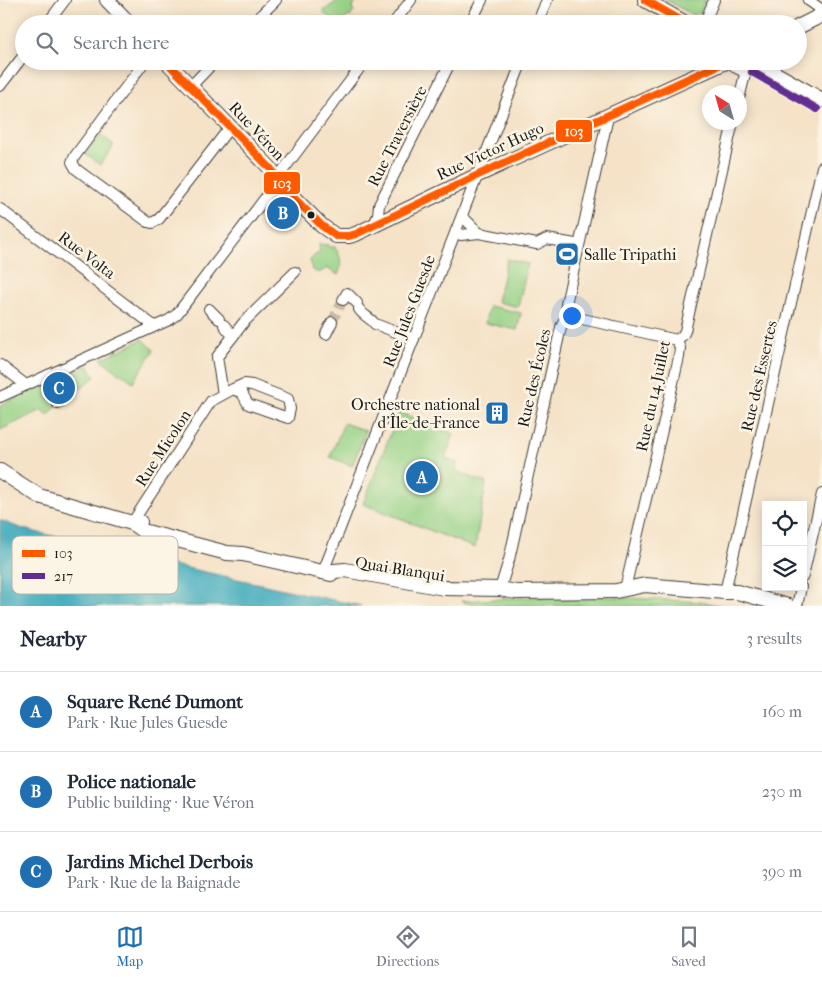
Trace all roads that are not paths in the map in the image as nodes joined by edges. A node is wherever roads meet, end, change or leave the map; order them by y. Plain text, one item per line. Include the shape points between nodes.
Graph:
1 (65, 0) edge
2 (108, 0) edge
3 (276, 0) edge
4 (411, 0) edge
5 (482, 0) edge
6 (547, 0) edge
7 (646, 0) edge
8 (714, 0) edge
9 (808, 0) edge
10 (822, 10) edge
11 (54, 15) edge
12 (122, 15) edge
13 (261, 15) edge
14 (400, 15) edge
15 (474, 15) edge
16 (541, 15) edge
17 (672, 15) edge
18 (708, 15) edge
19 (822, 16) edge
20 (807, 23) edge
21 (15, 66) edge
22 (138, 70) edge
23 (175, 70) edge
24 (206, 70) edge
25 (358, 70) edge
26 (446, 70) edge
27 (519, 70) edge
28 (709, 70) edge
29 (750, 70) edge
30 (764, 70) edge
31 (744, 85) edge
32 (0, 86) edge
33 (190, 86) junction
34 (822, 100) edge
35 (608, 117) junction
36 (230, 127) junction
37 (731, 130) edge
38 (822, 167) edge
39 (478, 175) junction
40 (278, 179) junction
41 (0, 209) edge
42 (466, 220) dead end
43 (374, 225) junction
44 (322, 226) joint
45 (479, 233) junction
46 (461, 235) dead end
47 (575, 244) dead end
48 (295, 272) dead end
49 (343, 300) dead end
50 (210, 309) dead end
51 (569, 316) junction
52 (332, 322) tunnel mouth
53 (154, 326) junction
54 (326, 334) dead end
55 (233, 336) junction
56 (414, 339) junction
57 (677, 340) junction
58 (0, 365) edge
59 (48, 375) junction
60 (26, 385) junction
61 (233, 388) junction
62 (223, 394) junction
63 (0, 397) edge
64 (58, 404) dead end
65 (0, 471) edge
66 (0, 479) edge
67 (822, 494) edge
68 (104, 515) junction
69 (132, 522) junction
70 (162, 536) edge
71 (178, 540) edge
72 (807, 559) edge
73 (323, 572) junction
74 (500, 588) junction
75 (625, 589) junction
76 (799, 591) edge
77 (725, 592) junction
78 (790, 606) edge

1 - 11 street
2 - 12 main road
3 - 13 street
4 - 14 street
5 - 15 street
6 - 16 street
7 - 17 main road
8 - 18 street
9 - 10 street
19 - 20 main road
21 - 32 street
22 - 36 street via 72,162 76,169 148,222 159,219
23 - 33 main road, Rue Véron
24 - 33 street
25 - 40 street
26 - 43 street, Rue Traversière via 379,204
27 - 39 street, Rue Jules Guesde
28 - 35 main road, Rue Victor Hugo
29 - 31 street
30 - 34 main road
33 - 36 main road, Rue Véron
35 - 39 main road, Rue Victor Hugo
35 - 51 street, Rue des Écoles via 566,304
36 - 40 main road, Rue Véron
37 - 57 street, Rue du 14 Juillet via 685,331
38 - 77 street, Rue des Essertes
39 - 43 main road, Rue Victor Hugo
39 - 56 street, Rue Jules Guesde
40 - 44 main road, Rue Véron
40 - 53 street via 177,314
41 - 53 street, Rue Volta
42 - 45 street
43 - 44 main road, Rue Victor Hugo via 342,237
45 - 46 street
45 - 47 street via 537,244 546,238
48 - 55 street
49 - 56 street via 347,293 362,315 375,324
50 - 55 street
51 - 57 street
51 - 74 street, Rue des Écoles via 561,327
52 - 54 street
53 - 59 street
55 - 62 street via 217,357
56 - 73 street, Rue Jules Guesde
57 - 75 street, Rue du 14 Juillet via 679,357
58 - 60 street
59 - 60 street
59 - 64 street
60 - 63 street
61 - 61 street via 242,393 248,404 288,418 288,399 252,385
61 - 62 street, Rue Micolon
62 - 69 street, Rue Micolon via 210,401
65 - 68 main road, Quai Blanqui via 39,496
66 - 68 main road, Quai Blanqui via 42,503 96,517
67 - 72 street
68 - 69 main road, Quai Blanqui
69 - 70 main road, Quai Blanqui via 143,531
71 - 73 main road, Quai Blanqui
73 - 74 main road, Quai Blanqui via 346,570 444,588
74 - 75 main road, Quai Blanqui via 516,592
75 - 77 main road, Quai Blanqui via 645,585
76 - 78 street
77 - 78 main road, Quai Blanqui via 735,599

